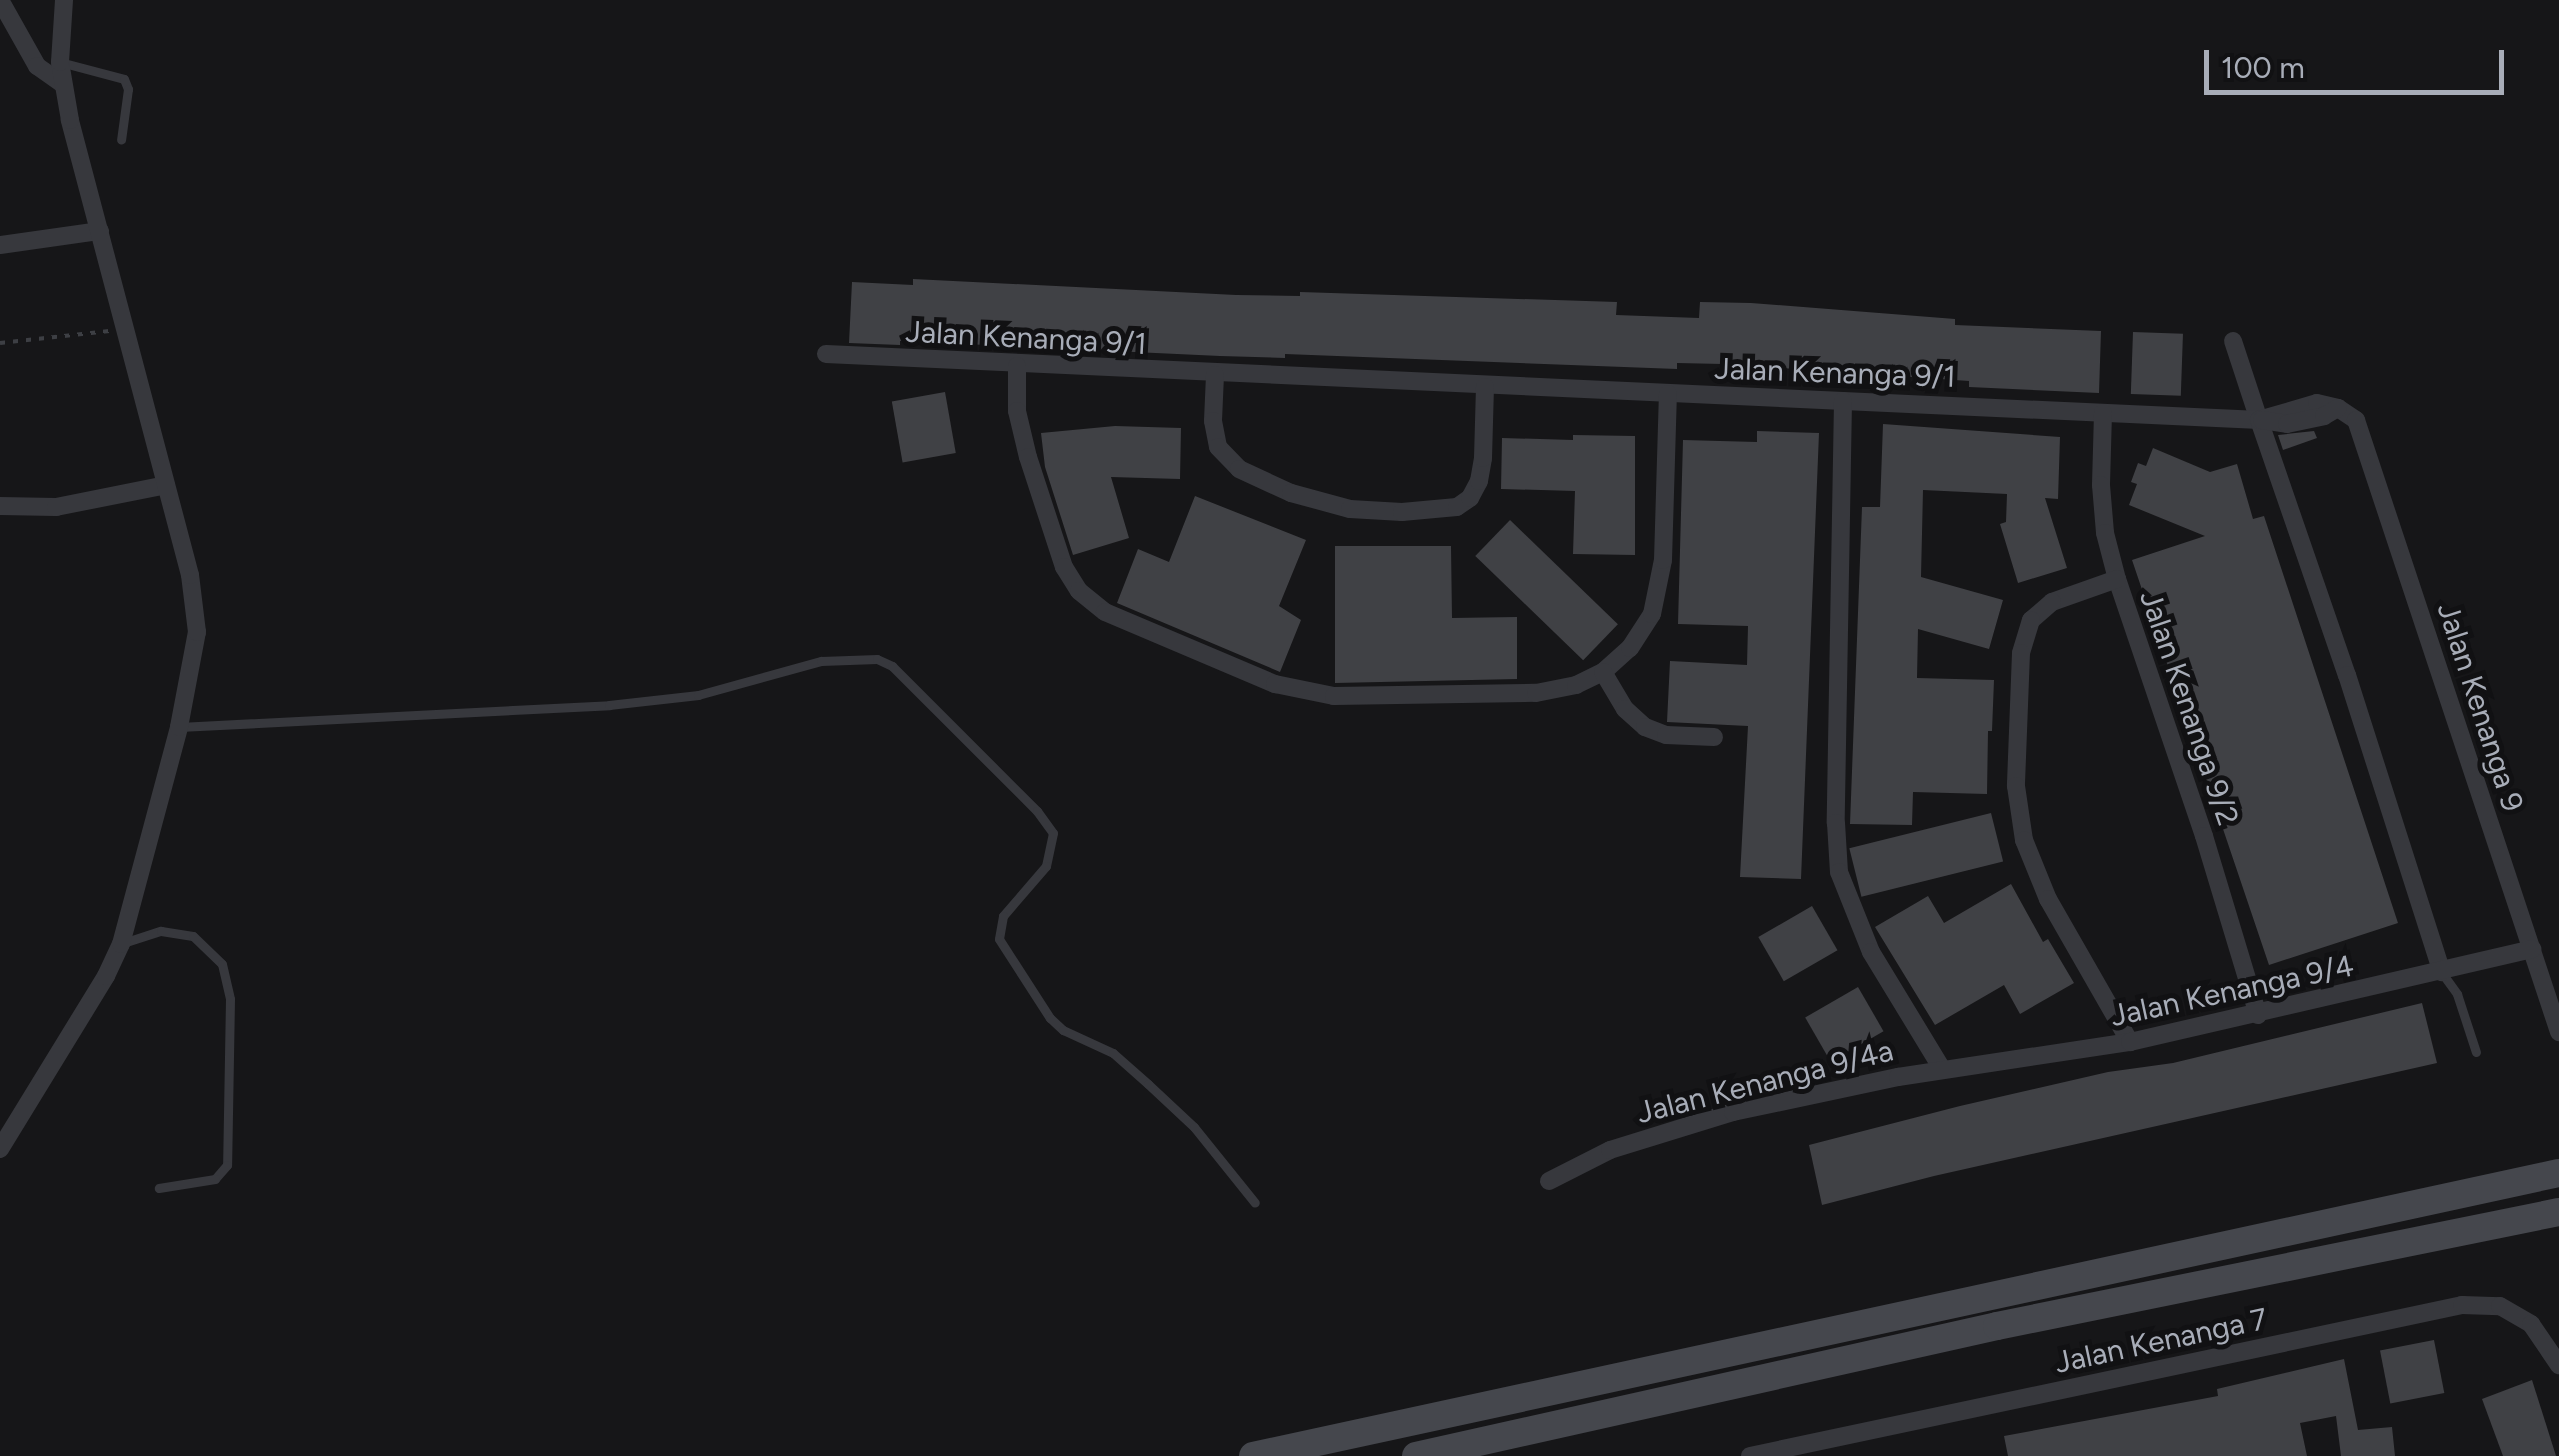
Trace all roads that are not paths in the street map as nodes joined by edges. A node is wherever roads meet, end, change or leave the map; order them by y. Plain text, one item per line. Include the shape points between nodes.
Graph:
1 (0, 0) edge
2 (64, 0) edge
3 (9, 36) edge
4 (60, 62) junction
5 (63, 84) junction
6 (121, 140) dead end
7 (100, 231) junction
8 (0, 245) edge
9 (2233, 341) dead end
10 (826, 354) dead end
11 (1017, 366) junction
12 (1215, 375) junction
13 (1485, 387) junction
14 (1668, 394) junction
15 (1842, 400) junction
16 (2102, 413) junction
17 (2259, 420) junction
18 (166, 485) junction
19 (0, 506) edge
20 (2117, 579) junction
21 (1602, 672) junction
22 (179, 727) junction
23 (1714, 738) dead end
24 (121, 944) junction
25 (2532, 949) junction
26 (2442, 972) junction
27 (2258, 1015) junction
28 (2559, 1032) edge
29 (2130, 1042) junction
30 (2476, 1052) dead end
31 (1942, 1069) junction
32 (0, 1148) edge
33 (2559, 1174) edge
34 (1548, 1180) dead end
35 (159, 1188) dead end
36 (1255, 1203) dead end
37 (2559, 1212) edge
38 (2559, 1365) edge
39 (1253, 1456) edge
40 (1416, 1456) edge
41 (1750, 1456) edge

1 - 3 street
2 - 4 street
3 - 5 street
4 - 5 street
4 - 6 lane via 124,79
5 - 7 street
7 - 8 street
7 - 18 street
9 - 17 street
10 - 11 street, Jalan Kenanga 9/1
11 - 12 street, Jalan Kenanga 9/1
11 - 21 street via 1020,426 1064,567 1079,591 1105,612 1304,692 1536,694
12 - 13 street, Jalan Kenanga 9/1
12 - 13 street via 1218,447 1239,468 1292,493 1350,509 1402,512 1456,507 1470,498 1483,458
13 - 14 street, Jalan Kenanga 9/1
14 - 15 street, Jalan Kenanga 9/1
14 - 21 street via 1663,560 1652,614 1630,648
15 - 16 street, Jalan Kenanga 9/1
15 - 31 street via 1839,872 1870,952
16 - 17 street, Jalan Kenanga 9/1
16 - 20 street, Jalan Kenanga 9/2 via 2101,485
17 - 25 street, Jalan Kenanga 9 via 2288,424 2338,408 2356,420
17 - 26 street
18 - 19 street via 56,507
18 - 22 street via 196,605
20 - 27 street, Jalan Kenanga 9/2
20 - 29 street via 2052,602 2032,620 2021,653 2016,786 2024,840 2048,899
21 - 23 street via 1645,727
22 - 24 street
22 - 36 lane via 609,705 698,695 820,661 878,659 1053,834 1046,866 1002,916 1000,939 1050,1018 1113,1052 1194,1127
24 - 32 street
24 - 35 lane via 161,932 193,936 222,964 230,1000 227,1165 216,1179
25 - 26 street, Jalan Kenanga 9/4
25 - 28 street, Jalan Kenanga 9
26 - 27 street, Jalan Kenanga 9/4
26 - 30 lane
27 - 29 street, Jalan Kenanga 9/4
29 - 31 street, Jalan Kenanga 9/4
31 - 34 street, Jalan Kenanga 9/4a via 1734,1112 1610,1150
33 - 39 street
37 - 40 street via 1996,1326
38 - 41 street, Jalan Kenanga 7 via 2531,1324 2500,1306 2462,1305

